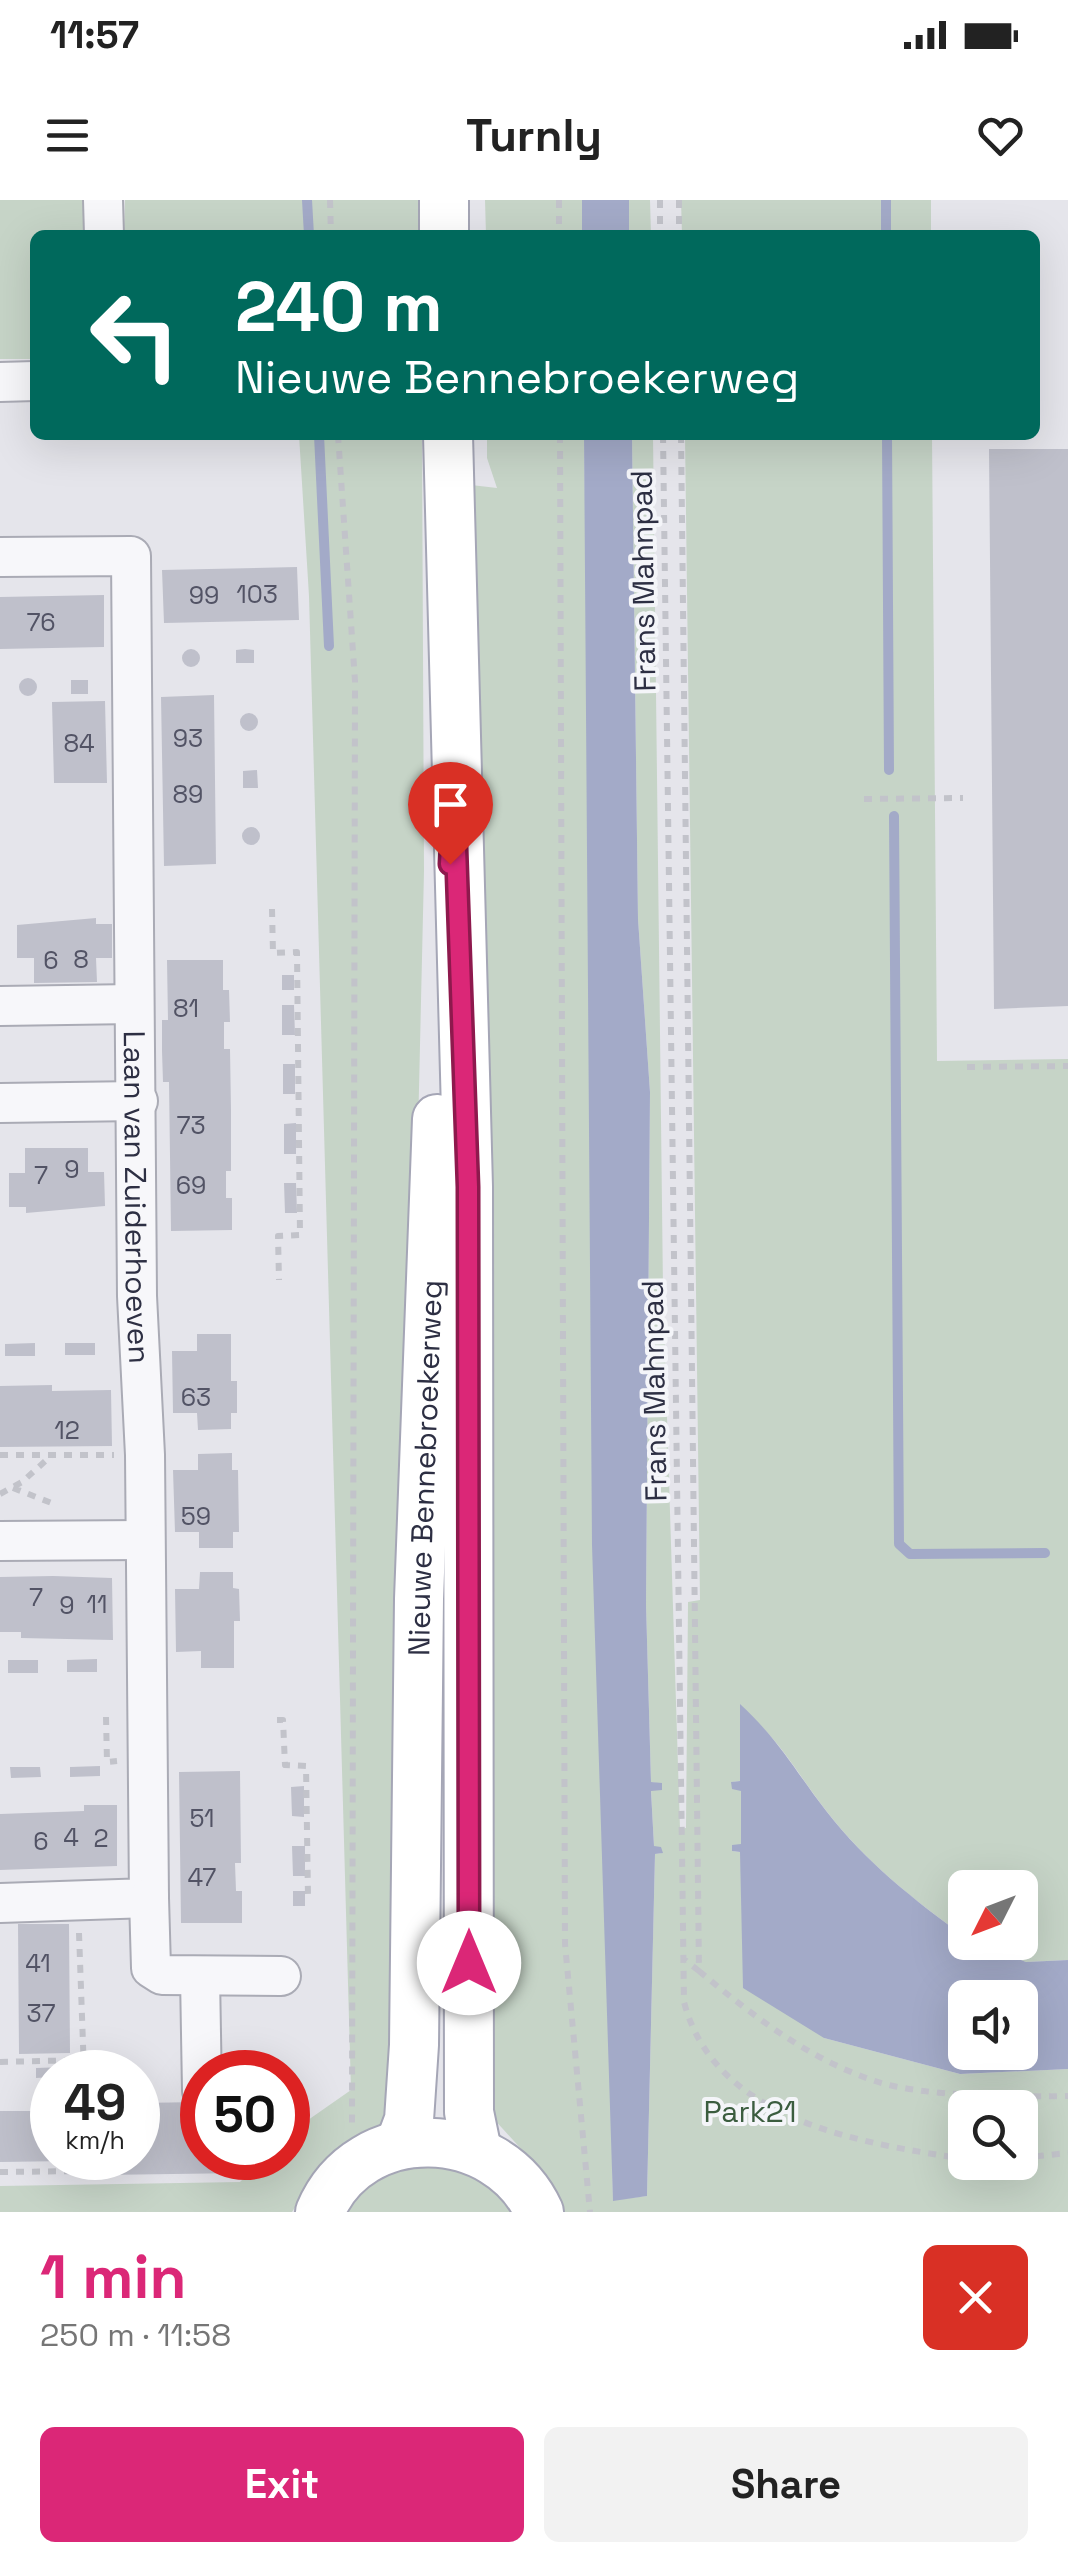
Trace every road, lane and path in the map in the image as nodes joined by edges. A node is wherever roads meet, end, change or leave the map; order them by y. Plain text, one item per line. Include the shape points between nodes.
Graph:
1 (103, 200) edge
2 (330, 200) edge
3 (444, 200) edge
4 (559, 200) edge
5 (660, 200) edge
6 (678, 200) edge
7 (104, 230) edge
8 (331, 230) edge
9 (444, 230) edge
10 (559, 230) edge
11 (660, 230) edge
12 (679, 230) edge
13 (30, 380) edge
14 (0, 382) edge
15 (338, 440) edge
16 (448, 440) edge
17 (560, 440) edge
18 (663, 440) edge
19 (681, 440) edge
20 (0, 558) edge
21 (454, 791) junction
22 (963, 798) dead end
23 (864, 800) dead end
24 (272, 909) dead end
25 (134, 1004) junction
26 (0, 1006) edge
27 (1068, 1066) edge
28 (967, 1067) dead end
29 (138, 1101) junction
30 (0, 1103) edge
31 (278, 1280) dead end
32 (0, 1455) edge
33 (53, 1455) junction
34 (145, 1455) junction
35 (0, 1494) edge
36 (144, 1540) junction
37 (0, 1541) edge
38 (277, 1720) dead end
39 (308, 1897) dead end
40 (149, 1898) junction
41 (78, 1902) junction
42 (0, 1903) edge
43 (684, 1959) junction
44 (699, 1970) junction
45 (200, 1976) junction
46 (281, 1976) dead end
47 (84, 2050) edge
48 (201, 2050) edge
49 (30, 2061) edge
50 (0, 2062) edge
51 (1068, 2096) edge
52 (400, 2144) junction
53 (477, 2151) junction
54 (1068, 2153) edge
55 (948, 2156) edge
56 (1038, 2156) edge
57 (353, 2166) junction
58 (0, 2172) edge
59 (30, 2172) edge
60 (320, 2212) edge
61 (539, 2212) edge
62 (590, 2212) edge

1 - 7 street
2 - 8 path
3 - 9 main road
4 - 10 path
5 - 11 path
6 - 12 path
13 - 14 street
15 - 57 path via 355,681
16 - 21 main road, Nieuwe Bennebroekerweg
17 - 62 path via 565,1944
18 - 43 path, Frans Mahnpad
19 - 44 path
20 - 25 street, Laan van Zuiderhoeven via 131,556
21 - 52 main road, Nieuwe Bennebroekerweg via 419,1599 414,2045 409,2120
21 - 53 main road, Nieuwe Bennebroekerweg via 468,1187 469,2112
22 - 23 path
24 - 31 path via 273,953 297,952 300,1235 278,1236
25 - 26 street
25 - 29 street, Laan van Zuiderhoeven
27 - 28 path
29 - 30 street
29 - 34 street, Laan van Zuiderhoeven
32 - 33 path
33 - 34 path
33 - 35 path
34 - 36 street, Laan van Zuiderhoeven
36 - 37 street
36 - 40 street, Laan van Zuiderhoeven
38 - 39 path via 283,1720 286,1765 306,1766
40 - 41 street
40 - 45 street, Laan van Zuiderhoeven via 151,1968 162,1975
41 - 42 street
41 - 47 path
43 - 44 path
43 - 55 path, Frans Mahnpad via 684,2002 700,2046 750,2097 840,2133
44 - 51 path via 770,2029 876,2082 988,2096
45 - 46 street
45 - 48 street
49 - 50 path
52 - 53 main road via 444,2142
52 - 57 main road
53 - 61 main road via 506,2166
54 - 56 path
57 - 60 main road
58 - 59 path

